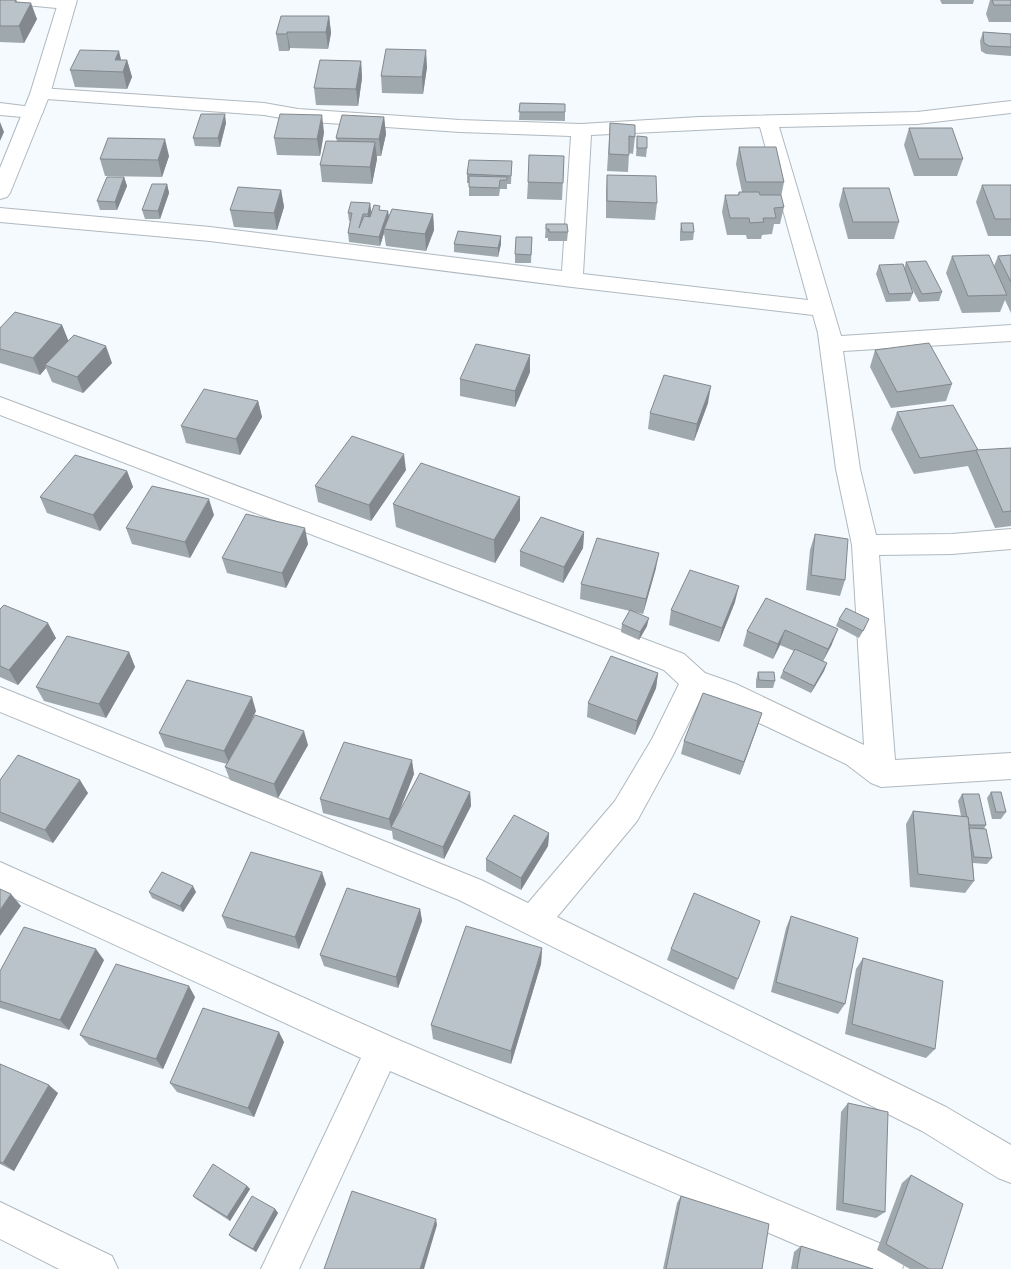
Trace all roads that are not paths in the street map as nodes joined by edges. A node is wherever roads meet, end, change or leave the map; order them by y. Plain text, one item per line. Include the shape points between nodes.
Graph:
1 (25, 0) edge
2 (67, 2) edge
3 (40, 94) junction
4 (1011, 107) edge
5 (0, 109) edge
6 (32, 112) junction
7 (768, 122) junction
8 (581, 130) junction
9 (0, 193) edge
10 (0, 215) edge
11 (572, 280) junction
12 (822, 309) junction
13 (1011, 333) edge
14 (831, 344) junction
15 (0, 406) edge
16 (1011, 539) edge
17 (865, 545) junction
18 (696, 682) junction
19 (0, 699) edge
20 (1011, 766) edge
21 (881, 774) junction
22 (0, 877) edge
23 (533, 921) junction
24 (382, 1050) junction
25 (1011, 1165) edge
26 (0, 1220) edge
27 (884, 1264) dead end
28 (99, 1269) edge
29 (280, 1269) edge

1 - 2 street
2 - 3 street
3 - 6 street
3 - 8 street via 460,126
4 - 7 street via 917,118
5 - 6 street
6 - 9 street
7 - 8 street
7 - 12 street
8 - 11 street
10 - 11 street via 210,234
11 - 12 street
12 - 14 street
13 - 14 street
14 - 17 street via 848,469
15 - 18 street via 674,662
16 - 17 street via 952,544
17 - 21 street
18 - 21 street via 726,692 856,755
18 - 23 street via 626,811
19 - 23 street via 470,890
20 - 21 street
22 - 24 street
23 - 25 street via 934,1119
24 - 27 street
24 - 29 street
26 - 28 street

